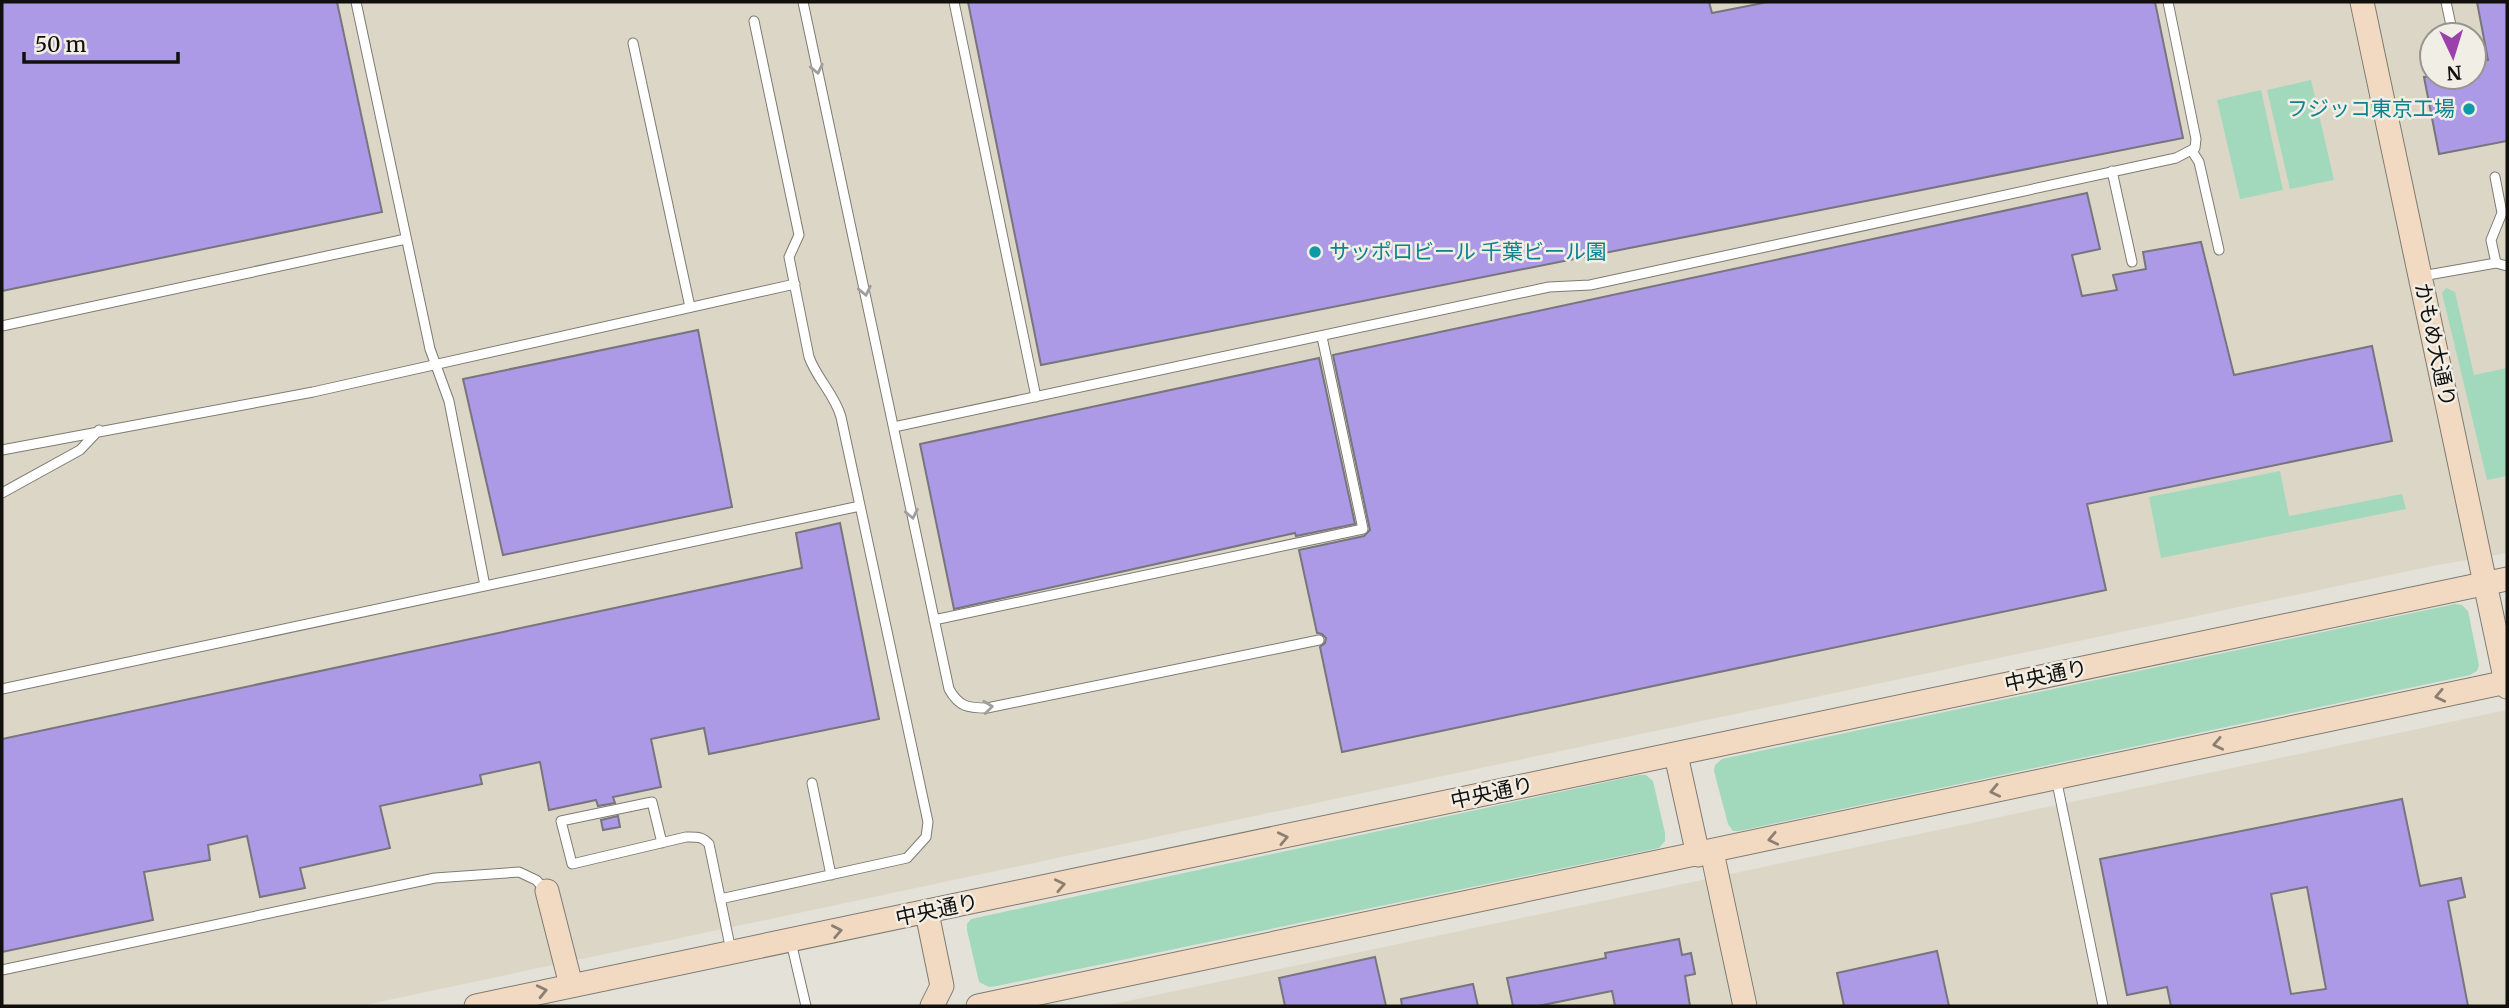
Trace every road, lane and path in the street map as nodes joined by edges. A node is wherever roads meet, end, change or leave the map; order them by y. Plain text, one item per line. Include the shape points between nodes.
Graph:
1 (356, 2) edge
2 (803, 2) edge
3 (954, 2) edge
4 (2168, 2) edge
5 (2362, 2) edge
6 (2446, 2) edge
7 (754, 20) dead end
8 (2450, 21) edge
9 (633, 43) dead end
10 (2192, 151) junction
11 (2112, 171) junction
12 (2495, 177) dead end
13 (2505, 212) edge
14 (406, 239) junction
15 (2218, 250) dead end
16 (2132, 262) dead end
17 (2496, 263) junction
18 (2507, 266) edge
19 (2420, 276) junction
20 (795, 284) junction
21 (690, 307) junction
22 (2, 326) edge
23 (1322, 337) junction
24 (434, 364) junction
25 (1036, 397) junction
26 (894, 427) junction
27 (99, 430) junction
28 (2, 450) edge
29 (2, 493) edge
30 (860, 506) junction
31 (2496, 581) edge
32 (485, 586) junction
33 (934, 620) junction
34 (1319, 640) dead end
35 (2507, 684) edge
36 (2, 689) edge
37 (1676, 755) junction
38 (2056, 778) junction
39 (812, 783) dead end
40 (662, 843) junction
41 (1705, 853) junction
42 (831, 875) junction
43 (547, 891) joint
44 (720, 899) junction
45 (927, 913) junction
46 (791, 940) junction
47 (731, 953) junction
48 (2, 970) edge
49 (571, 985) junction
50 (476, 1006) edge
51 (806, 1006) edge
52 (932, 1006) edge
53 (978, 1006) edge
54 (1745, 1006) edge
55 (2103, 1006) edge

1 - 14 lane
2 -> 26 lane
3 - 25 lane
4 - 10 lane via 2196,139
5 - 19 street, かもめ大通り
6 - 8 lane
7 - 20 lane via 799,235 789,257
9 - 21 lane
10 - 11 lane
10 - 15 lane via 2199,162
11 - 16 lane
11 - 23 lane via 1590,285 1549,287
12 - 13 lane
13 - 17 lane via 2491,240
14 - 22 lane
14 - 24 lane
17 - 18 lane
17 - 19 lane
19 - 31 street, かもめ大通り
20 - 21 lane
20 - 30 lane via 814,369 838,406
21 - 24 lane
23 - 25 lane
23 - 33 lane via 1363,528
24 - 27 lane
24 - 32 lane via 449,401
25 - 26 lane
26 -> 33 lane
27 - 28 lane
27 - 29 lane via 80,450
30 - 32 lane
30 - 42 lane via 928,822 926,837 907,858
31 - 35 street, かもめ大通り
31 - 37 street, 中央通り
32 - 36 lane
33 -> 34 lane via 949,689 967,708 987,708
35 -> 38 street
37 - 41 street
45 -> 37 street, 中央通り
38 -> 41 street
38 - 55 lane
39 - 42 lane
40 - 40 lane via 572,863 561,821 652,802
40 - 44 lane via 686,837 705,839
41 - 53 street
41 - 54 street
42 - 44 lane
43 - 48 lane via 519,872 435,878
43 - 49 street
44 - 47 lane
46 -> 45 street, 中央通り
45 - 52 street via 942,986
46 - 47 street, 中央通り
46 - 51 lane
47 - 49 street, 中央通り
50 -> 49 street, 中央通り

